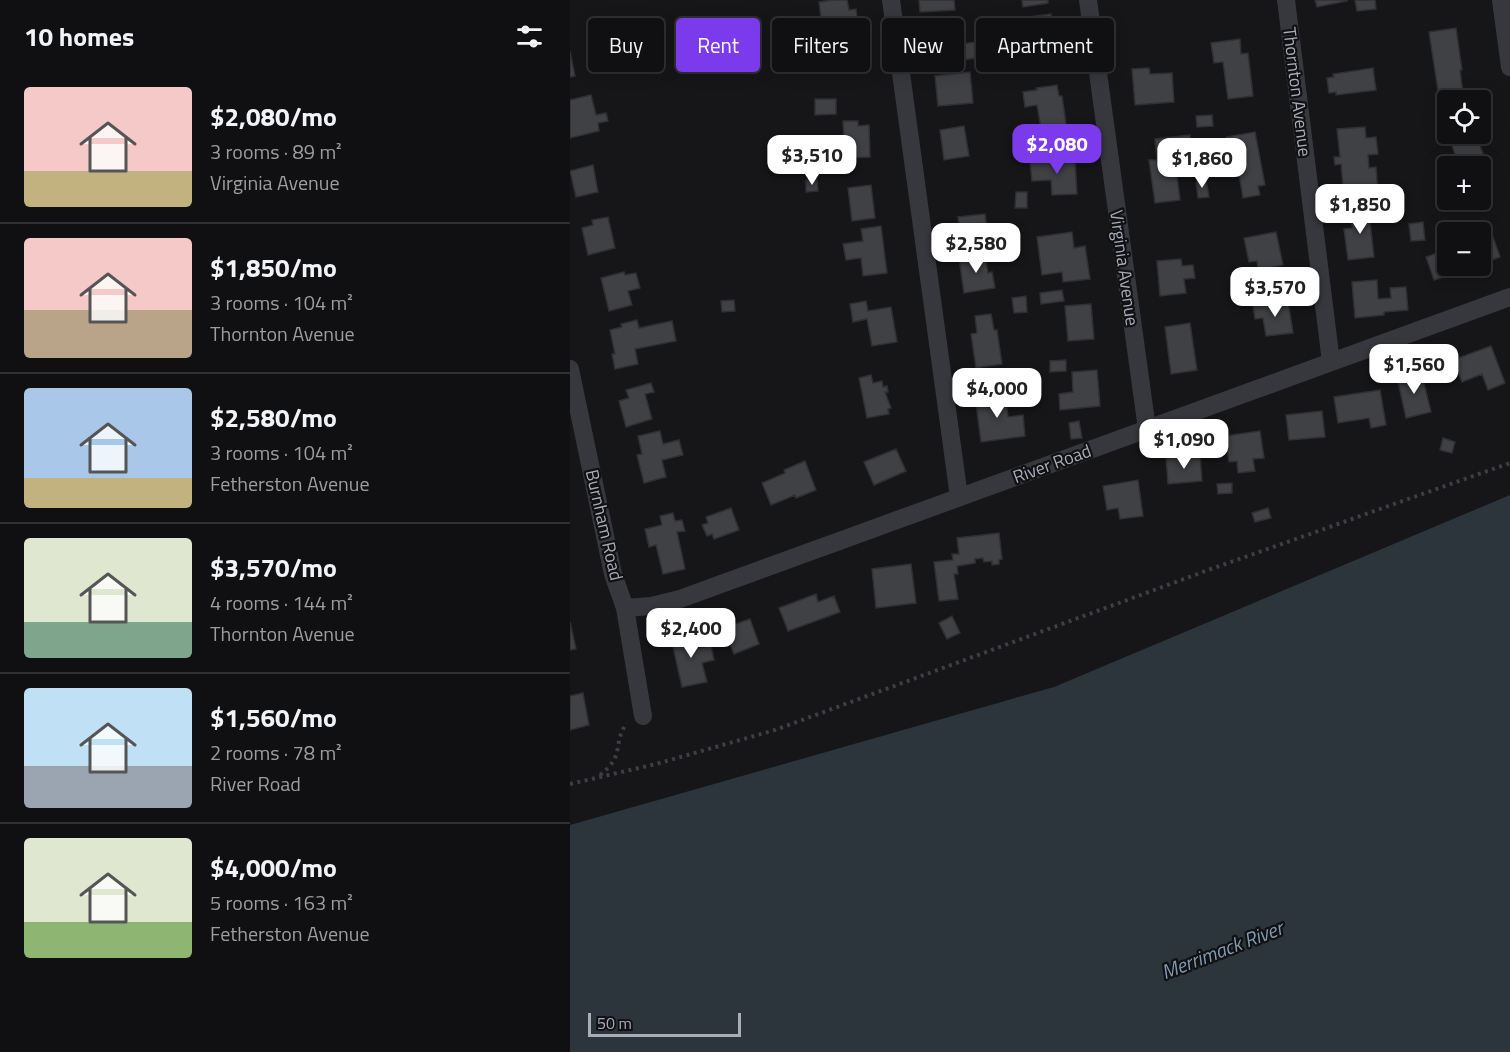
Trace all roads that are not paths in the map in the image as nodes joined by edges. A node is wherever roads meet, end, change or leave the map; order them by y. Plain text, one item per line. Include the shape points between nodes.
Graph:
1 (891, 0) edge
2 (1088, 0) edge
3 (1286, 0) edge
4 (1501, 0) edge
5 (1508, 33) edge
6 (1510, 67) edge
7 (1510, 297) edge
8 (1331, 362) junction
9 (570, 369) edge
10 (1147, 429) junction
11 (959, 497) junction
12 (625, 608) junction
13 (643, 716) road end

1 - 11 street
2 - 10 street, Virginia Avenue
3 - 8 street, Thornton Avenue
4 - 5 street
5 - 6 street
7 - 8 street, River Road
8 - 10 street, River Road
9 - 12 street, Burnham Road via 613,574
10 - 11 street, River Road
11 - 12 street, River Road via 680,599
12 - 13 street, Burnham Road

